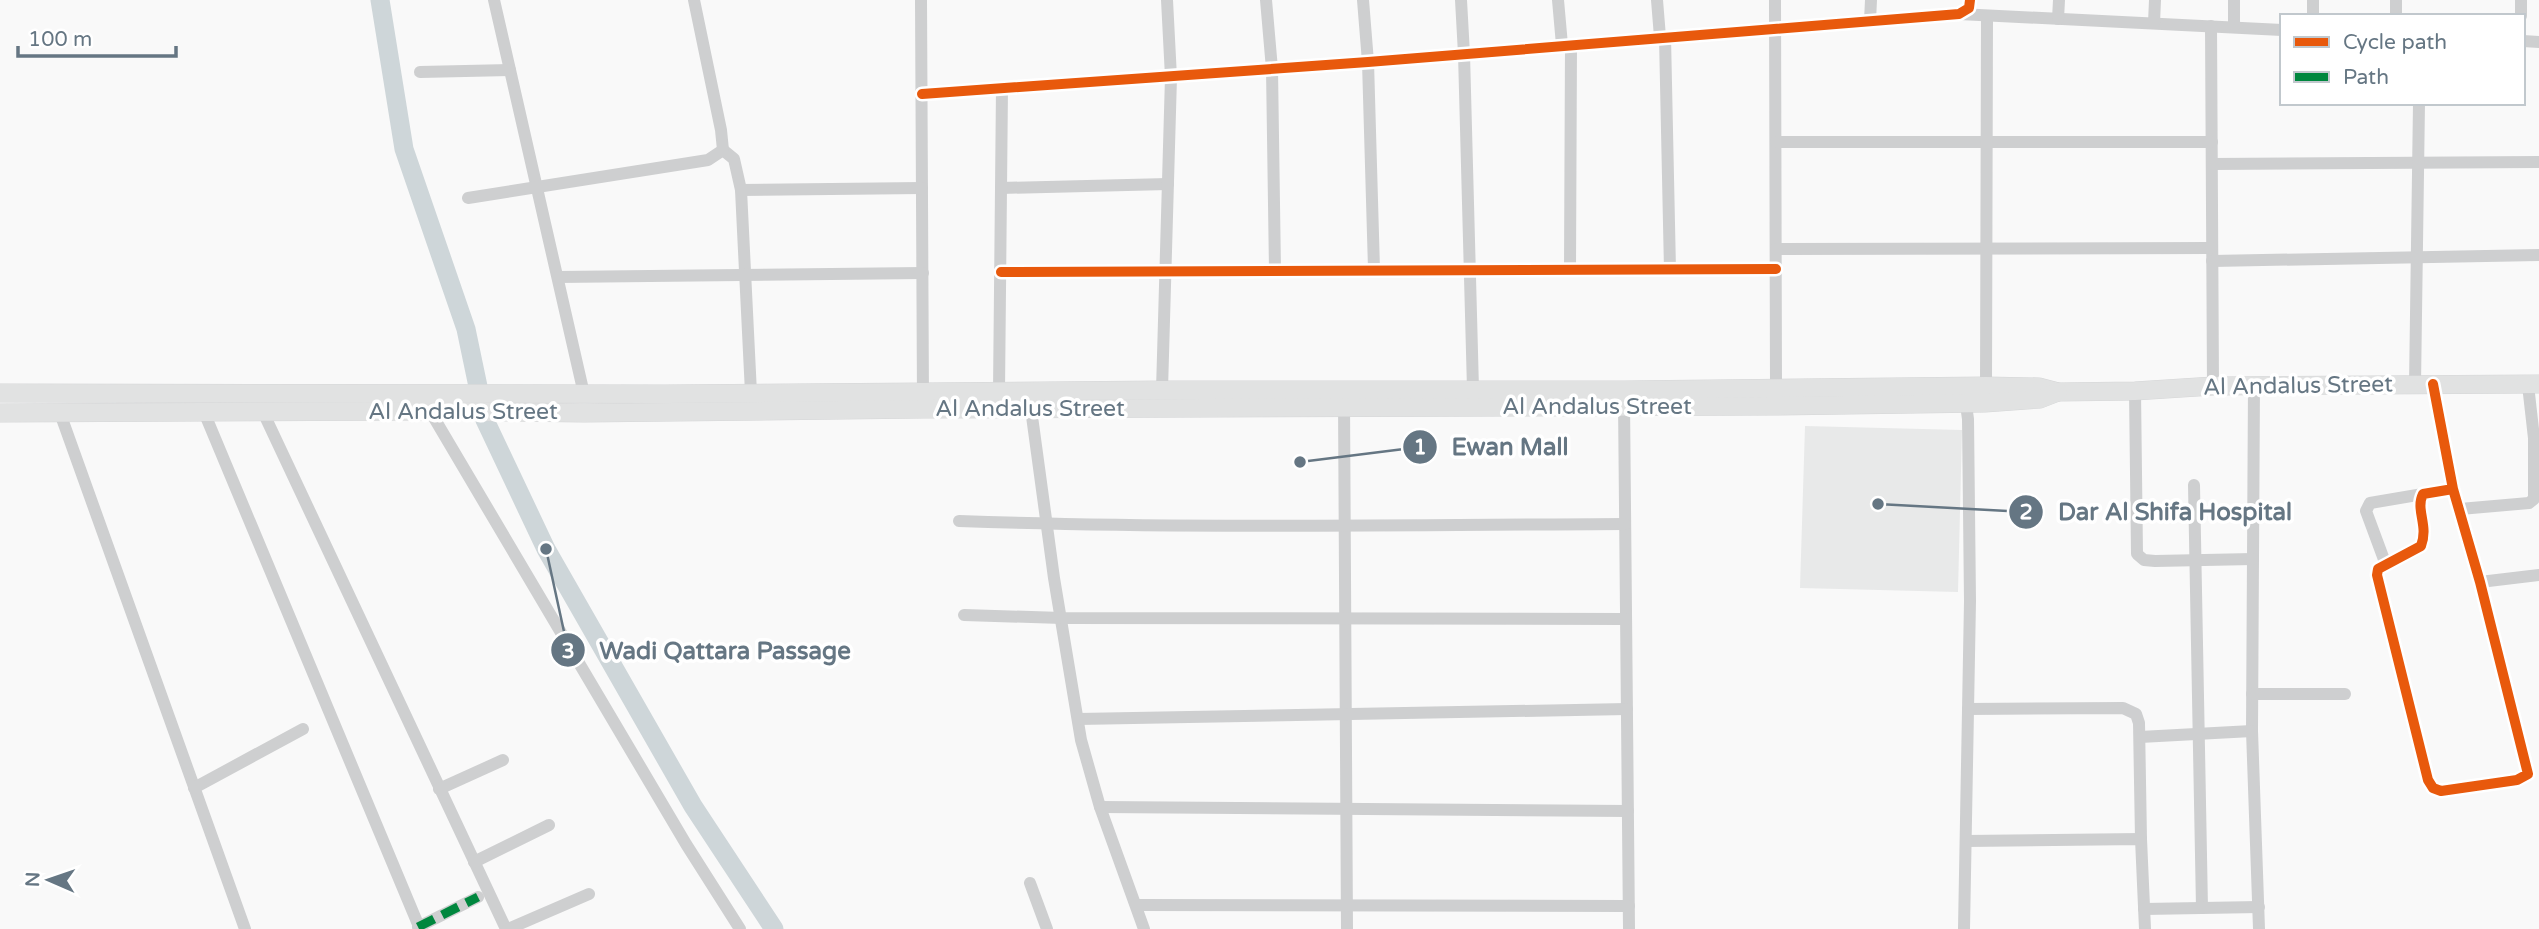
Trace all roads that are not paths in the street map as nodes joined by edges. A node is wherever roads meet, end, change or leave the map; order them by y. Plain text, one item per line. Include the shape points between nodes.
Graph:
1 (494, 0) edge
2 (694, 0) edge
3 (921, 0) edge
4 (1167, 0) edge
5 (1266, 0) edge
6 (1363, 0) edge
7 (1461, 0) edge
8 (1558, 0) edge
9 (1657, 0) edge
10 (1775, 0) edge
11 (1871, 0) edge
12 (1970, 0) edge
13 (2059, 0) edge
14 (2154, 0) edge
15 (2234, 0) edge
16 (1959, 14) junction
17 (1987, 16) junction
18 (2058, 19) junction
19 (1870, 21) junction
20 (2154, 23) junction
21 (2211, 26) junction
22 (1775, 27) junction
23 (2234, 27) junction
24 (2280, 30) edge
25 (1662, 37) junction
26 (1566, 45) junction
27 (1464, 54) junction
28 (1368, 61) junction
29 (1272, 69) junction
30 (510, 70) junction
31 (420, 72) dead end
32 (1171, 77) junction
33 (1002, 88) junction
34 (922, 94) junction
35 (2418, 105) edge
36 (1776, 142) junction
37 (2212, 142) junction
38 (1986, 143) junction
39 (723, 150) junction
40 (2539, 162) edge
41 (2212, 164) junction
42 (2418, 164) junction
43 (1168, 184) junction
44 (537, 186) junction
45 (922, 188) junction
46 (1001, 188) junction
47 (741, 190) junction
48 (468, 198) dead end
49 (1986, 248) junction
50 (1776, 249) junction
51 (2212, 255) junction
52 (2539, 255) edge
53 (2416, 257) junction
54 (1374, 269) junction
55 (1776, 269) junction
56 (1470, 270) junction
57 (1570, 270) junction
58 (1670, 270) junction
59 (1275, 271) junction
60 (1001, 272) junction
61 (923, 273) junction
62 (1165, 273) junction
63 (745, 275) junction
64 (558, 277) junction
65 (2414, 384) junction
66 (2434, 384) junction
67 (2534, 384) edge
68 (2255, 385) junction
69 (1986, 386) junction
70 (2213, 386) junction
71 (1776, 388) junction
72 (1473, 389) junction
73 (1163, 390) junction
74 (999, 391) junction
75 (2135, 391) junction
76 (2058, 392) junction
77 (0, 393) edge
78 (751, 393) junction
79 (584, 394) junction
80 (1964, 394) junction
81 (1624, 398) junction
82 (1344, 399) junction
83 (923, 400) junction
84 (459, 402) junction
85 (495, 402) junction
86 (1031, 409) junction
87 (430, 411) junction
88 (0, 412) edge
89 (204, 412) junction
90 (262, 412) junction
91 (60, 413) junction
92 (2194, 485) dead end
93 (2453, 489) junction
94 (2423, 494) junction
95 (2460, 509) junction
96 (959, 521) dead end
97 (1047, 524) junction
98 (1625, 524) junction
99 (1344, 526) junction
100 (2253, 559) junction
101 (2196, 562) junction
102 (2386, 565) junction
103 (2539, 575) edge
104 (2480, 582) junction
105 (964, 615) dead end
106 (1062, 618) junction
107 (1345, 618) junction
108 (1626, 619) junction
109 (2252, 694) junction
110 (2345, 694) dead end
111 (1627, 709) junction
112 (1968, 709) junction
113 (1346, 715) junction
114 (1078, 719) junction
115 (303, 729) dead end
116 (2252, 731) junction
117 (2199, 733) junction
118 (2140, 737) junction
119 (503, 760) dead end
120 (2533, 773) edge
121 (194, 788) junction
122 (439, 789) junction
123 (1100, 807) junction
124 (1346, 808) junction
125 (1628, 811) junction
126 (549, 825) dead end
127 (2141, 839) junction
128 (1966, 841) junction
129 (474, 862) junction
130 (1030, 883) dead end
131 (589, 894) dead end
132 (478, 897) dead end
133 (1347, 904) junction
134 (1136, 905) junction
135 (1629, 906) junction
136 (2259, 907) junction
137 (2202, 908) junction
138 (2144, 909) junction
139 (419, 928) edge
140 (244, 929) edge
141 (507, 929) edge
142 (740, 929) edge
143 (1047, 929) edge
144 (1144, 929) edge
145 (1348, 929) edge
146 (1629, 929) edge
147 (1964, 929) edge
148 (2144, 929) edge
149 (2259, 929) edge

1 - 30 street
2 - 39 street
3 - 34 street
4 - 32 street
5 - 29 street
6 - 28 street
7 - 27 street
8 - 26 street
9 - 25 street
10 - 22 street
11 - 19 street
12 - 16 street via 1969,8
13 - 18 street
14 - 20 street
15 - 23 street
16 - 17 street
16 - 19 street
17 - 18 street
17 - 38 street
18 - 20 street
19 - 22 street
20 - 21 street
21 - 23 street
21 - 37 street
22 - 25 street
22 - 36 street
23 - 24 street
25 - 26 street
25 - 58 street
26 - 27 street
26 - 57 street
27 - 28 street
27 - 56 street
28 - 29 street
28 - 54 street
29 - 32 street
29 - 59 street
30 - 31 street
30 - 44 street
32 - 33 street
32 - 43 street
33 - 34 street
33 - 46 street
34 - 45 street
35 - 42 street
36 - 38 street
36 - 50 street
37 - 38 street
37 - 41 street
38 - 49 street
39 - 44 street via 708,160
39 - 47 street via 734,159
40 - 42 street
41 - 42 street
41 - 51 street
42 - 53 street
43 - 46 street
43 - 62 street
44 - 48 street
44 - 64 street
45 - 47 street
45 - 61 street
46 - 60 street
47 - 63 street
49 - 50 street
49 - 51 street
49 - 69 street
50 - 55 street
51 - 53 street
51 - 70 street
52 - 53 street
53 - 65 street
54 - 56 street
54 - 59 street
55 - 58 street
55 - 71 street
56 - 57 street
56 - 72 street
57 - 58 street
59 - 62 street
60 - 62 street
60 - 74 street
61 - 63 street
61 - 83 street
62 - 73 street
63 - 64 street
63 - 78 street
64 - 79 street
65 - 66 main road, Al Andalus Street
65 - 68 main road, Al Andalus Street
66 - 67 main road, Al Andalus Street
66 - 93 street
67 - 95 street via 2534,499
68 - 70 main road, Al Andalus Street
68 - 100 street
69 - 76 main road, Al Andalus Street
69 - 80 main road, Al Andalus Street
70 - 75 main road, Al Andalus Street
71 - 80 main road, Al Andalus Street
71 - 81 main road, Al Andalus Street
72 - 81 main road, Al Andalus Street
72 - 82 main road, Al Andalus Street
73 - 74 main road, Al Andalus Street
73 - 82 main road, Al Andalus Street
74 - 83 main road, Al Andalus Street
75 - 76 main road, Al Andalus Street
75 - 101 street via 2137,554 2144,560
76 - 80 main road, Al Andalus Street via 2040,399
77 - 84 main road, Al Andalus Street
78 - 79 main road, Al Andalus Street
78 - 83 main road, Al Andalus Street
79 - 85 main road, Al Andalus Street
80 - 81 main road, Al Andalus Street
80 - 112 street
81 - 82 main road, Al Andalus Street
81 - 98 street
82 - 86 main road, Al Andalus Street
82 - 99 street
83 - 85 main road, Al Andalus Street via 644,412
83 - 86 main road, Al Andalus Street
84 - 85 main road, Al Andalus Street
84 - 87 main road, Al Andalus Street
86 - 97 street
87 - 90 main road, Al Andalus Street
87 - 142 street
88 - 91 main road, Al Andalus Street
89 - 90 main road, Al Andalus Street
89 - 91 main road, Al Andalus Street
89 - 139 street
90 - 122 street
91 - 121 street
92 - 101 street
93 - 94 street
93 - 95 street
94 - 102 street via 2421,545
94 - 102 street via 2367,507
95 - 104 street
96 - 97 street
97 - 99 street
97 - 106 street
98 - 99 street
98 - 108 street
99 - 107 street
100 - 101 street
100 - 109 street
101 - 117 street
102 - 120 street via 2377,575 2433,788 2441,791 2516,780
103 - 104 street
104 - 120 street
105 - 106 street
106 - 107 street
106 - 114 street
107 - 108 street
107 - 113 street
108 - 111 street
109 - 110 street
109 - 116 street
111 - 113 street
111 - 125 street
112 - 118 street via 2123,708 2136,714
112 - 128 street
113 - 114 street
113 - 124 street
114 - 123 street
115 - 121 street
116 - 117 street
116 - 136 street
117 - 118 street
117 - 137 street
118 - 127 street
119 - 122 street
121 - 140 street
122 - 129 street
123 - 124 street
123 - 134 street
124 - 125 street
124 - 133 street
125 - 135 street
126 - 129 street
127 - 128 street
127 - 138 street
128 - 147 street
129 - 141 street
130 - 143 street
131 - 141 street
132 - 139 street
133 - 134 street
133 - 135 street
133 - 145 street
134 - 144 street
135 - 146 street
136 - 137 street
136 - 149 street
137 - 138 street
138 - 148 street

